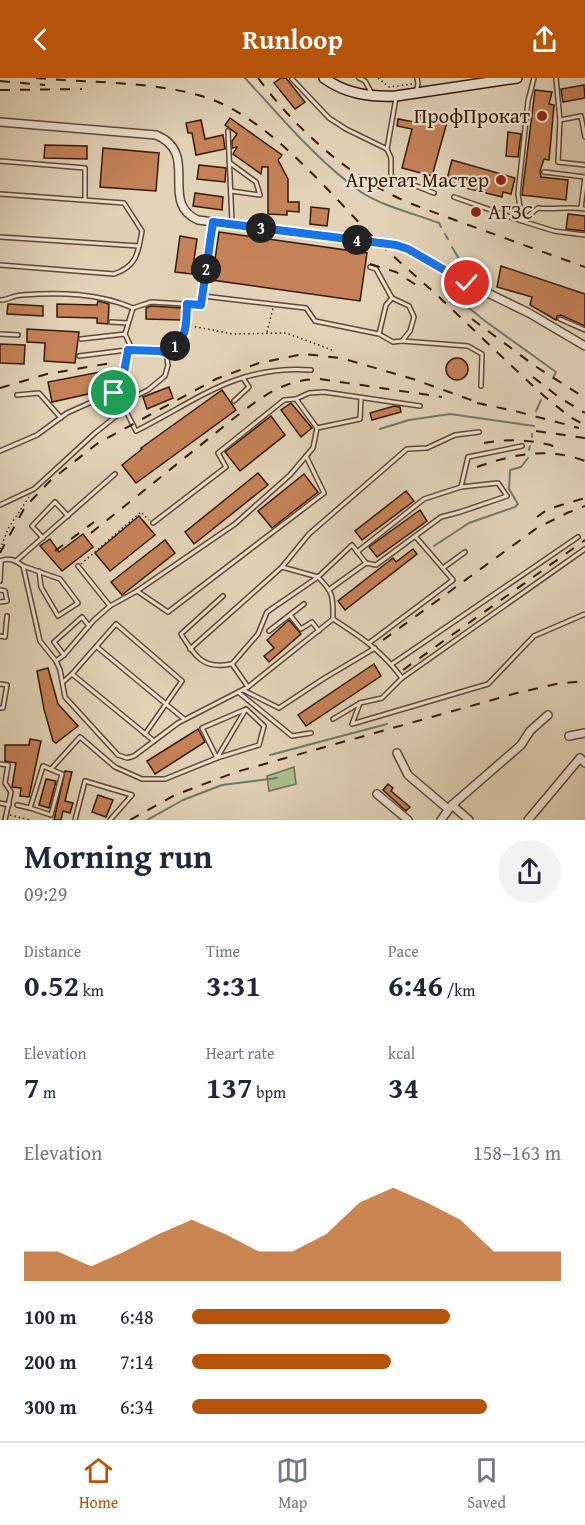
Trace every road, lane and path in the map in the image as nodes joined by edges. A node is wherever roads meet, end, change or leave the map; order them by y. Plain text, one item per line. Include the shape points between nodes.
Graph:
1 (324, 78) edge
2 (359, 78) edge
3 (417, 78) edge
4 (517, 78) edge
5 (534, 78) edge
6 (556, 78) edge
7 (292, 79) edge
8 (335, 81) edge
9 (415, 94) junction
10 (374, 96) junction
11 (396, 96) junction
12 (560, 120) junction
13 (0, 122) edge
14 (228, 131) dead end
15 (585, 136) edge
16 (387, 149) junction
17 (0, 161) edge
18 (229, 162) junction
19 (585, 165) edge
20 (544, 172) dead end
21 (585, 177) edge
22 (231, 191) junction
23 (434, 193) dead end
24 (0, 194) edge
25 (454, 197) dead end
26 (85, 200) junction
27 (583, 208) edge
28 (522, 221) junction
29 (213, 222) junction
30 (232, 224) junction
31 (585, 235) edge
32 (0, 237) edge
33 (139, 246) junction
34 (0, 265) edge
35 (370, 267) dead end
36 (202, 296) junction
37 (392, 298) junction
38 (0, 300) edge
39 (187, 304) junction
40 (274, 304) junction
41 (133, 308) junction
42 (560, 319) dead end
43 (111, 322) dead end
44 (128, 323) junction
45 (186, 325) junction
46 (585, 330) edge
47 (266, 333) junction
48 (0, 334) edge
49 (125, 334) junction
50 (379, 334) junction
51 (18, 336) dead end
52 (81, 339) dead end
53 (402, 340) junction
54 (584, 344) edge
55 (130, 349) junction
56 (335, 351) dead end
57 (166, 353) junction
58 (80, 356) dead end
59 (310, 370) dead end
60 (243, 378) junction
61 (481, 386) dead end
62 (17, 395) dead end
63 (296, 399) junction
64 (361, 399) junction
65 (234, 401) dead end
66 (420, 406) dead end
67 (125, 409) junction
68 (61, 418) junction
69 (317, 428) junction
70 (479, 432) dead end
71 (522, 446) dead end
72 (0, 451) edge
73 (306, 456) junction
74 (115, 474) dead end
75 (461, 487) junction
76 (34, 489) junction
77 (0, 505) edge
78 (68, 516) junction
79 (153, 523) joint
80 (414, 536) junction
81 (578, 537) dead end
82 (43, 538) junction
83 (0, 549) edge
84 (585, 549) edge
85 (357, 552) junction
86 (465, 552) dead end
87 (585, 554) edge
88 (574, 556) junction
89 (0, 561) edge
90 (16, 561) junction
91 (366, 563) junction
92 (23, 566) junction
93 (78, 566) joint
94 (282, 567) junction
95 (443, 568) junction
96 (39, 571) junction
97 (318, 577) junction
98 (0, 581) edge
99 (0, 590) edge
100 (330, 590) junction
101 (137, 591) junction
102 (223, 596) dead end
103 (0, 602) edge
104 (304, 604) dead end
105 (110, 606) junction
106 (585, 614) edge
107 (290, 615) junction
108 (7, 616) dead end
109 (333, 619) junction
110 (89, 626) junction
111 (269, 631) dead end
112 (320, 631) junction
113 (0, 636) edge
114 (369, 643) junction
115 (97, 647) junction
116 (375, 648) junction
117 (190, 649) junction
118 (64, 654) junction
119 (56, 661) junction
120 (232, 664) junction
121 (392, 664) junction
122 (72, 674) junction
123 (402, 678) junction
124 (63, 682) junction
125 (0, 684) edge
126 (248, 687) junction
127 (243, 690) junction
128 (238, 692) junction
129 (360, 703) junction
130 (166, 704) junction
131 (0, 708) edge
132 (246, 709) junction
133 (548, 715) dead end
134 (333, 719) dead end
135 (184, 720) junction
136 (311, 733) dead end
137 (585, 733) edge
138 (145, 734) junction
139 (569, 736) dead end
140 (154, 741) junction
141 (397, 753) dead end
142 (217, 758) junction
143 (582, 761) edge
144 (0, 764) edge
145 (51, 769) junction
146 (0, 778) edge
147 (6, 779) junction
148 (377, 794) dead end
149 (0, 803) edge
150 (9, 805) junction
151 (17, 805) dead end
152 (450, 807) junction
153 (30, 808) junction
154 (44, 813) junction
155 (7, 814) junction
156 (5, 820) edge
157 (30, 820) edge
158 (42, 820) edge
159 (75, 820) edge
160 (110, 820) edge
161 (408, 820) edge
162 (441, 820) edge
163 (469, 820) edge
164 (528, 820) edge

1 - 8 main road
2 - 10 lane
3 - 9 lane
4 - 9 main road
5 - 28 lane via 518,194
6 - 12 lane
7 - 16 lane via 329,118
8 - 10 main road via 361,95
9 - 11 main road
10 - 11 main road
11 - 16 lane
12 - 15 lane via 580,116
12 - 19 lane via 558,162
13 - 29 street via 167,139 177,154 183,210 198,220
14 - 18 lane
16 - 23 lane via 391,176
17 - 26 lane via 86,168
18 - 22 lane
18 - 22 lane via 256,182 260,195
20 - 21 lane
21 - 27 lane
22 - 30 lane
24 - 26 lane
25 - 28 lane
26 - 33 lane via 124,203 142,231
27 - 28 lane via 537,208
28 - 31 lane
29 - 30 street
29 - 36 lane
30 - 54 street via 408,249
32 - 33 lane
33 - 34 lane via 126,270 114,274
35 - 37 lane via 376,269
36 - 39 lane via 201,305
36 - 40 lane
37 - 50 lane via 386,305
37 - 53 lane via 409,306 414,317
38 - 41 lane via 20,295 87,294
39 - 41 lane via 151,302
39 - 45 path
40 - 47 path
40 - 50 lane via 306,308 315,321
41 - 44 lane
42 - 46 lane
43 - 44 lane
44 - 49 lane
45 - 47 path via 233,334
45 - 57 path via 181,341
47 - 56 path via 286,333
48 - 51 lane
49 - 52 lane
49 - 55 lane
50 - 53 lane via 393,342
53 - 61 lane via 468,346 482,354
55 - 57 lane
55 - 58 lane
55 - 68 lane via 123,378 114,393
57 - 67 lane via 165,376 134,397
59 - 60 lane via 287,368
60 - 65 lane via 249,387
60 - 67 lane via 209,390 136,431
62 - 68 lane via 39,393
63 - 64 lane via 324,392
63 - 69 lane
63 - 79 lane via 284,400 218,453 226,467
64 - 66 lane
64 - 69 lane via 360,419
67 - 76 lane
68 - 72 lane via 37,435
69 - 73 lane via 313,448
70 - 94 lane via 455,435 426,448 407,449 309,534
71 - 75 lane via 468,457
73 - 101 lane via 235,524
73 - 101 lane via 324,494 168,612
74 - 78 lane
75 - 80 lane via 498,483 507,496 441,517
75 - 85 lane via 424,499
76 - 77 lane
76 - 83 path via 9,527
78 - 82 lane
78 - 82 lane via 55,502 32,526
79 - 93 path via 141,512
80 - 91 lane via 376,565
80 - 95 lane
81 - 121 lane
82 - 90 lane
84 - 88 lane
85 - 91 lane
85 - 97 lane via 352,546
86 - 95 lane
87 - 88 lane
88 - 123 lane
89 - 90 lane
89 - 98 lane
90 - 92 lane
91 - 100 lane
92 - 96 lane
92 - 119 lane via 40,641
93 - 105 lane
94 - 97 lane
94 - 117 lane
95 - 114 lane via 453,580
96 - 96 lane via 60,579 78,603 58,616 41,587
97 - 100 lane
97 - 120 lane via 267,612 258,634
99 - 103 lane via 5,591 6,602
100 - 109 lane
101 - 105 lane
102 - 117 lane via 181,634
104 - 107 lane
105 - 110 lane
106 - 129 lane via 534,636 488,684 352,724
107 - 111 lane
107 - 112 lane via 301,629 312,622
108 - 113 lane via 5,637
109 - 112 lane
109 - 114 lane
110 - 118 lane
110 - 118 lane via 82,617 54,642
112 - 126 lane
114 - 116 lane
115 - 122 lane
115 - 130 lane
115 - 130 lane via 116,624 182,681
116 - 121 lane
116 - 127 lane via 279,708
117 - 120 lane via 207,665
118 - 119 lane
119 - 124 lane
120 - 126 lane
121 - 123 lane
122 - 124 lane
122 - 138 lane
123 - 129 lane via 382,698
124 - 140 lane via 68,702 118,755 134,756
125 - 131 lane via 7,685
126 - 127 lane
127 - 128 lane
128 - 135 lane
128 - 136 lane via 292,735
129 - 134 lane
130 - 135 lane
130 - 138 lane
132 - 142 lane
132 - 142 lane via 202,728
132 - 142 lane via 264,726 260,745
133 - 152 street via 521,745
135 - 140 lane
137 - 139 street
138 - 140 lane
141 - 152 street via 408,775
142 - 145 lane via 165,779 142,779 115,767 80,737
143 - 164 street
144 - 147 lane via 8,765
145 - 153 lane via 43,766
145 - 154 lane via 62,774 51,815
146 - 147 lane
147 - 150 lane via 12,792
148 - 161 street
149 - 150 lane
150 - 155 lane
151 - 153 lane
152 - 162 street
152 - 163 street
153 - 154 lane
154 - 158 lane
155 - 156 lane
155 - 157 path
159 - 160 lane via 85,781 132,795

